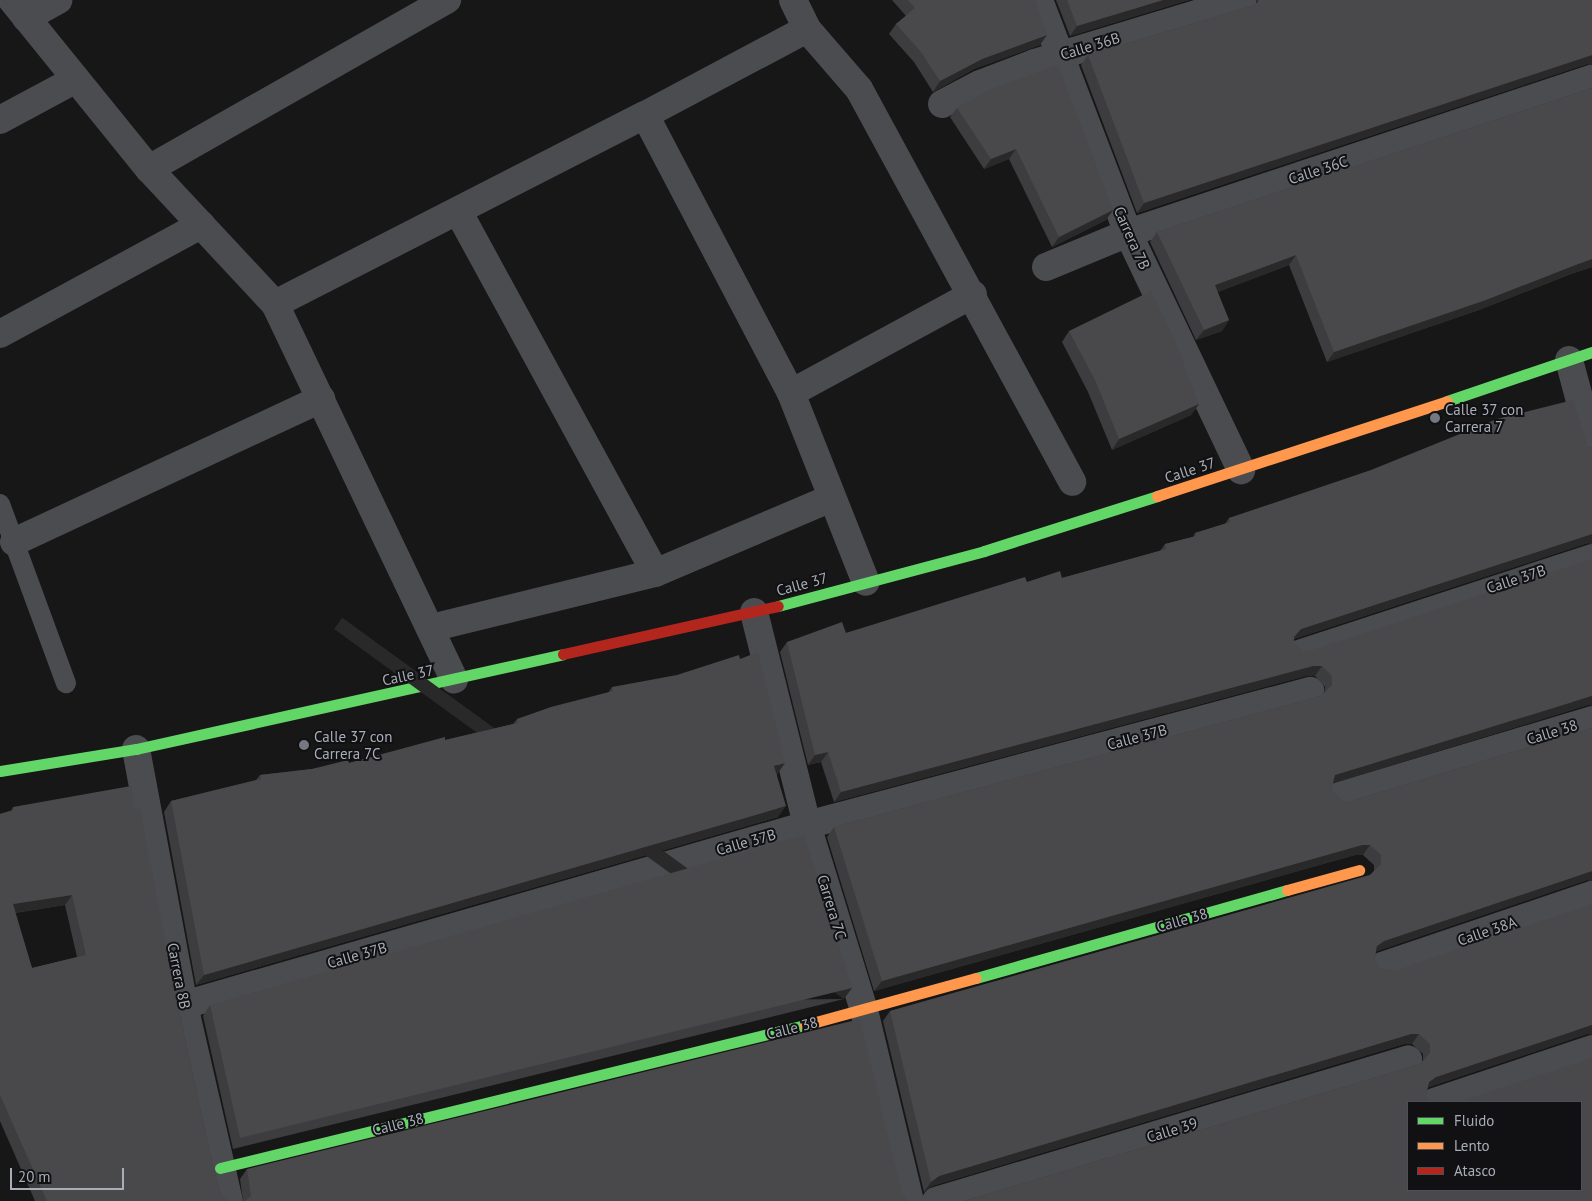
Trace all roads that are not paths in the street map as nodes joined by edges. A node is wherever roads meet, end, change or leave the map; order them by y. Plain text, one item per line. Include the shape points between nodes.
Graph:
1 (58, 0) edge
2 (447, 0) edge
3 (794, 0) edge
4 (1039, 0) edge
5 (1243, 0) edge
6 (19, 9) edge
7 (807, 28) junction
8 (1059, 56) junction
9 (76, 79) junction
10 (1592, 79) edge
11 (942, 104) dead end
12 (645, 116) junction
13 (0, 120) edge
14 (149, 169) junction
15 (458, 210) junction
16 (201, 224) junction
17 (1128, 233) junction
18 (1046, 267) dead end
19 (972, 294) junction
20 (275, 304) junction
21 (0, 334) edge
22 (1580, 356) edge
23 (790, 393) junction
24 (321, 399) junction
25 (1592, 446) edge
26 (1241, 470) junction
27 (1072, 482) dead end
28 (832, 498) junction
29 (0, 504) edge
30 (14, 542) junction
31 (1592, 554) edge
32 (655, 573) junction
33 (866, 582) junction
34 (754, 612) junction
35 (431, 628) junction
36 (1298, 650) edge
37 (454, 680) junction
38 (66, 684) dead end
39 (1310, 691) dead end
40 (1592, 720) edge
41 (136, 749) junction
42 (0, 770) edge
43 (1339, 796) edge
44 (807, 825) junction
45 (1359, 870) dead end
46 (1592, 895) edge
47 (1382, 966) dead end
48 (184, 1005) junction
49 (864, 1010) junction
50 (1592, 1049) edge
51 (1408, 1059) dead end
52 (1437, 1101) edge
53 (220, 1168) junction
54 (229, 1201) edge
55 (910, 1201) edge
56 (936, 1201) edge

1 - 6 street
2 - 14 street
3 - 7 street
4 - 8 street, Carrera 7B
5 - 8 street, Calle 36B
6 - 9 street
7 - 12 street
7 - 19 street via 859,89
8 - 11 street, Calle 36B via 980,84
8 - 17 street, Carrera 7B
9 - 13 street
9 - 14 street
10 - 17 street, Calle 36C
12 - 15 street
12 - 23 street
14 - 16 street
15 - 20 street
15 - 32 street
16 - 20 street
16 - 21 street
17 - 18 street, Calle 36C
17 - 26 street, Carrera 7B
19 - 23 street
19 - 27 street
20 - 24 street
22 - 25 street
22 - 26 main road, Calle 37
23 - 28 street
24 - 30 street
24 - 35 street
26 - 33 main road, Calle 37 via 984,551
28 - 32 street
28 - 33 street
29 - 30 lane
30 - 38 lane
31 - 36 lane, Calle 37B
32 - 35 street
33 - 34 main road, Calle 37
34 - 37 main road, Calle 37
34 - 44 street, Carrera 7C
35 - 37 street
37 - 41 main road, Calle 37
39 - 44 street, Calle 37B
40 - 43 street, Calle 38
41 - 42 main road, Calle 37
41 - 48 street, Carrera 8B
44 - 48 street, Calle 37B
44 - 49 street, Carrera 7C
45 - 49 main road, Calle 38
46 - 47 street, Calle 38A
48 - 53 street, Carrera 8B
49 - 53 main road, Calle 38
49 - 55 street, Carrera 7C
50 - 52 street
51 - 56 street, Calle 39
53 - 54 street, Carrera 8B

